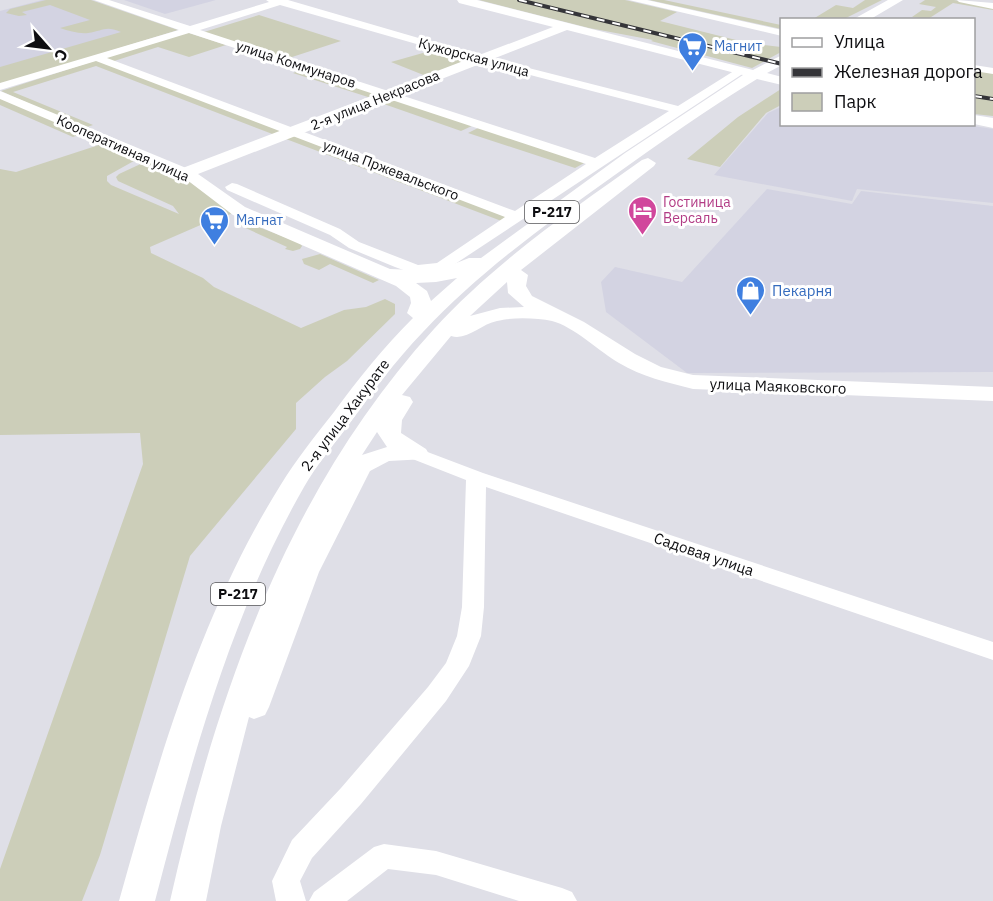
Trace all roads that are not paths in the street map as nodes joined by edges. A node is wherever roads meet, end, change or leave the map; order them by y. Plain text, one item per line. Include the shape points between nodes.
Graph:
1 (99, 0) edge
2 (463, 0) edge
3 (634, 0) edge
4 (897, 0) edge
5 (911, 0) edge
6 (962, 0) edge
7 (279, 1) edge
8 (993, 6) edge
9 (862, 18) edge
10 (880, 18) edge
11 (564, 27) junction
12 (188, 29) junction
13 (780, 33) edge
14 (97, 58) junction
15 (482, 59) junction
16 (780, 60) edge
17 (975, 68) edge
18 (993, 70) edge
19 (746, 73) junction
20 (777, 78) edge
21 (0, 87) edge
22 (388, 94) junction
23 (0, 95) edge
24 (679, 110) junction
25 (975, 120) edge
26 (993, 123) edge
27 (293, 133) junction
28 (596, 163) junction
29 (186, 173) junction
30 (232, 187) dead end
31 (517, 217) junction
32 (539, 222) junction
33 (562, 229) junction
34 (474, 262) junction
35 (386, 273) junction
36 (518, 275) junction
37 (571, 324) junction
38 (432, 328) junction
39 (993, 394) edge
40 (389, 420) junction
41 (417, 454) junction
42 (360, 466) junction
43 (476, 477) junction
44 (993, 651) edge
45 (137, 901) edge
46 (188, 901) edge
47 (291, 901) edge
48 (324, 901) edge
49 (562, 901) edge

1 - 12 street, улица Коммунаров
2 - 11 main road
3 - 13 street
4 - 9 main road
5 - 10 main road
6 - 8 street
7 - 12 street
7 - 15 street, Кужорская улица
11 - 15 main road, 2-я улица Некрасова
11 - 19 main road
12 - 14 street
12 - 22 street, улица Коммунаров
14 - 21 street
14 - 27 street, улица Пржевальского
15 - 22 main road, 2-я улица Некрасова
15 - 24 street, Кужорская улица
16 - 19 main road, 2-я улица Хакурате
17 - 18 street
19 - 20 main road
19 - 24 street
19 - 32 main road, 2-я улица Хакурате / Р-217
20 - 33 main road, 2-я улица Хакурате / Р-217 via 643,167
22 - 27 main road, 2-я улица Некрасова
22 - 28 street, улица Коммунаров
23 - 29 street, Кооперативная улица
24 - 28 street
25 - 26 main road
27 - 29 main road, 2-я улица Некрасова
27 - 31 street, улица Пржевальского
28 - 31 street
29 - 35 main road, Кооперативная улица via 239,211
30 - 31 street via 417,270 441,267
32 - 34 main road
32 - 38 main road, 2-я улица Хакурате / Р-217 via 482,267
33 - 36 main road
33 - 38 main road, 2-я улица Хакурате / Р-217
34 - 35 main road via 456,273 431,278
34 - 38 main road
35 - 38 main road via 420,295
36 - 37 main road, улица Маяковского via 516,286 525,300
36 - 38 main road
37 - 38 main road via 527,313 500,314
37 - 39 main road, улица Маяковского via 653,372 693,382
38 - 40 main road
38 - 45 main road, 2-я улица Хакурате / Р-217 via 364,387 292,486 249,568 206,671 176,758
38 - 46 main road, 2-я улица Хакурате / Р-217 via 315,514 284,579 250,667 202,823
40 - 41 main road via 388,436
40 - 42 main road
41 - 42 main road via 390,452
41 - 43 street, Садовая улица
42 - 46 main road via 305,572 238,747
43 - 44 street, Садовая улица
43 - 47 street via 473,607 469,636 457,666 351,796 302,849 286,881
48 - 49 street via 384,856 436,863

